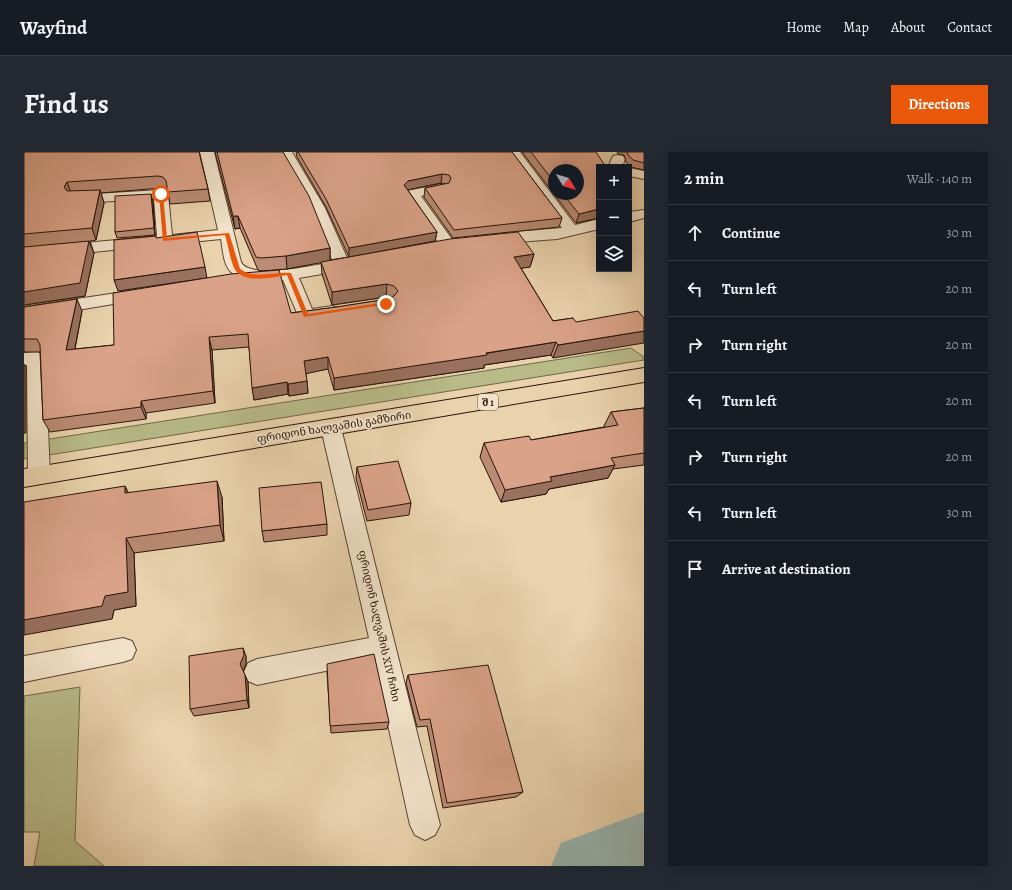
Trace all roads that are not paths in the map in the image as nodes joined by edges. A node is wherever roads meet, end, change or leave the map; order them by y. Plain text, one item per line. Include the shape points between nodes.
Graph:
1 (208, 152) edge
2 (286, 152) edge
3 (513, 152) edge
4 (632, 173) edge
5 (644, 175) edge
6 (441, 188) edge
7 (76, 199) edge
8 (644, 214) edge
9 (632, 216) edge
10 (596, 225) edge
11 (572, 231) junction
12 (227, 234) junction
13 (164, 240) junction
14 (479, 241) edge
15 (448, 245) edge
16 (24, 254) edge
17 (364, 261) edge
18 (342, 266) junction
19 (289, 274) junction
20 (256, 277) junction
21 (225, 282) edge
22 (155, 293) edge
23 (350, 309) edge
24 (24, 313) edge
25 (24, 359) edge
26 (644, 375) edge
27 (331, 428) junction
28 (31, 477) edge
29 (384, 646) junction
30 (123, 650) dead end
31 (24, 669) edge
32 (257, 672) dead end
33 (425, 825) dead end

1 - 12 street
2 - 18 street via 318,208
3 - 11 street
4 - 5 street
6 - 15 street via 412,194
7 - 13 street via 161,194
8 - 9 street
10 - 11 street
11 - 14 street
12 - 13 street
12 - 20 street via 238,270
13 - 16 street
17 - 18 street
18 - 19 street
19 - 20 street
19 - 23 street via 306,316
20 - 21 street
22 - 24 street
25 - 28 street via 36,358
26 - 27 highway, ფრიდონ ხალვაშის გამზირი / შ 1
27 - 28 highway, ფრიდონ ხალვაშის გამზირი / შ 1
27 - 29 street, ფრიდონ ხალვაშის XIV ჩიხი
29 - 32 street
29 - 33 street, ფრიდონ ხალვაშის XIV ჩიხი
30 - 31 street

